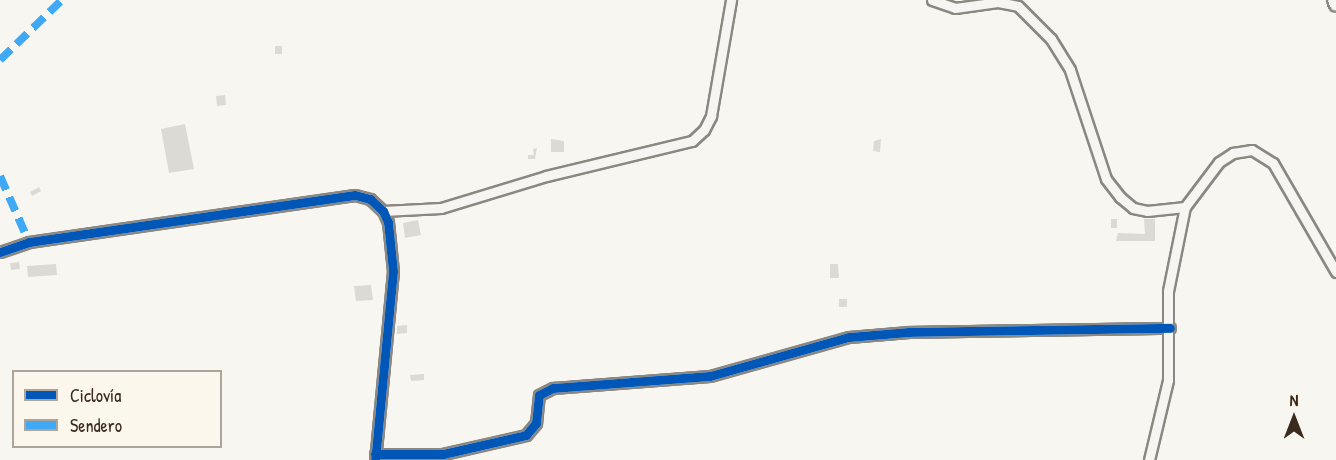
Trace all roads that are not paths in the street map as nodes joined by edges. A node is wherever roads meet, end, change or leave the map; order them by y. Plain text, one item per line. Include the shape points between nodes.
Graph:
1 (731, 0) edge
2 (932, 0) edge
3 (1334, 0) edge
4 (1336, 5) edge
5 (1185, 207) junction
6 (384, 211) junction
7 (0, 252) edge
8 (1336, 272) edge
9 (1170, 328) junction
10 (375, 457) edge
11 (1149, 460) edge

1 - 6 street via 711,116 692,141 546,176 441,207
2 - 5 street via 955,8 998,2 1018,6 1052,39 1070,70 1106,179 1119,196 1132,208 1147,211
3 - 4 street
5 - 8 street via 1219,162 1233,153 1252,150 1273,163
5 - 9 street via 1168,291
6 - 7 street via 369,199 355,195 29,242
6 - 10 street via 393,271
9 - 10 street via 909,332 849,337 710,376 553,388 539,395 536,423 526,435 443,454
9 - 11 street via 1168,380

